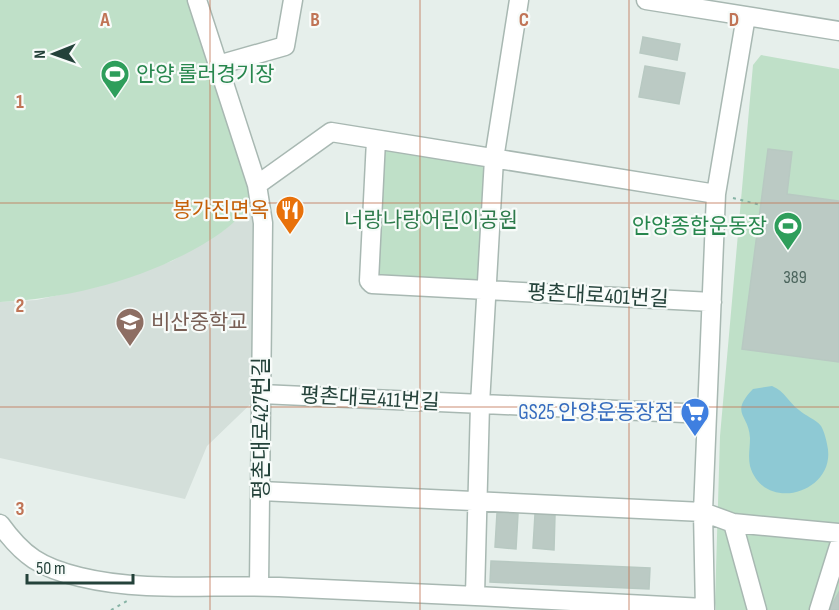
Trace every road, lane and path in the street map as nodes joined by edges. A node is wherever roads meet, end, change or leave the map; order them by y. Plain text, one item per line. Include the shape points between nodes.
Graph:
1 (197, 0) edge
2 (293, 0) edge
3 (519, 0) edge
4 (646, 0) edge
5 (746, 16) junction
6 (839, 31) edge
7 (218, 65) junction
8 (376, 140) junction
9 (494, 159) junction
10 (257, 186) junction
11 (716, 194) junction
12 (761, 205) dead end
13 (485, 290) junction
14 (712, 302) junction
15 (261, 394) junction
16 (480, 404) junction
17 (706, 414) junction
18 (261, 491) junction
19 (477, 501) junction
20 (703, 512) junction
21 (733, 523) junction
22 (0, 524) edge
23 (839, 532) edge
24 (839, 546) edge
25 (260, 586) junction
26 (475, 595) junction
27 (704, 609) edge
28 (757, 610) edge
29 (819, 610) edge

1 - 7 street, 평촌대로427번길
2 - 7 street via 285,46
3 - 9 street
4 - 5 street
5 - 6 street
5 - 11 street
7 - 10 street, 평촌대로427번길
8 - 9 street
8 - 10 street via 331,132
8 - 13 street via 369,281
9 - 11 street
9 - 13 street
10 - 15 street, 평촌대로427번길 via 263,224
11 - 12 path
11 - 14 street
13 - 14 street, 평촌대로401번길
13 - 16 street
14 - 17 street
15 - 16 street, 평촌대로411번길
15 - 18 street, 평촌대로427번길
16 - 17 street
16 - 19 street
17 - 20 street
18 - 19 street
18 - 25 street, 평촌대로427번길
19 - 20 street
19 - 26 street
20 - 21 street
20 - 27 street
21 - 23 street
21 - 28 street
22 - 25 street via 36,562 80,577 149,588
24 - 29 street
25 - 26 street
26 - 27 street

